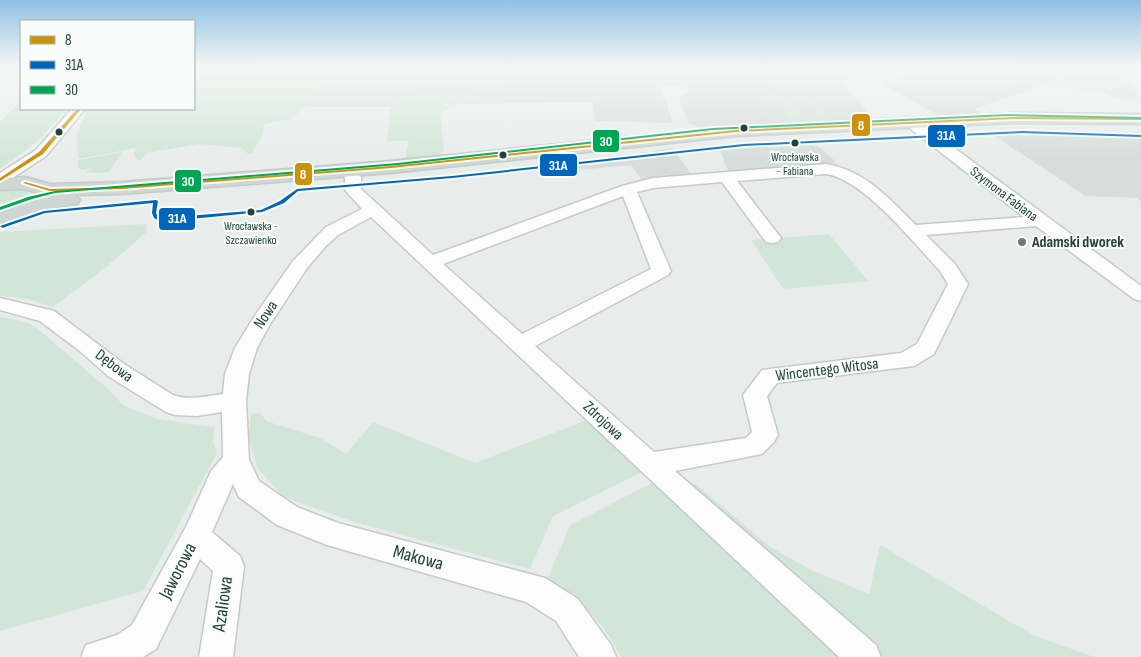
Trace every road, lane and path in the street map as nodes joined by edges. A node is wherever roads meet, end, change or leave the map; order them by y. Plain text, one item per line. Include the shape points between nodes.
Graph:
1 (78, 110) edge
2 (1141, 119) edge
3 (917, 127) junction
4 (1141, 127) edge
5 (41, 153) junction
6 (353, 177) junction
7 (726, 177) junction
8 (0, 180) edge
9 (0, 184) edge
10 (34, 186) junction
11 (628, 189) junction
12 (26, 208) junction
13 (374, 210) junction
14 (0, 218) edge
15 (1040, 221) junction
16 (912, 231) junction
17 (772, 238) dead end
18 (431, 262) junction
19 (1141, 295) edge
20 (0, 304) edge
21 (521, 344) junction
22 (234, 401) junction
23 (236, 460) junction
24 (649, 464) junction
25 (196, 536) junction
26 (98, 657) edge
27 (216, 657) edge
28 (599, 657) edge
29 (864, 657) edge

1 - 5 street
2 - 10 main road via 1014,118 736,130 354,170 114,188
3 - 4 main road via 1039,123
3 - 6 main road via 696,140
3 - 15 street, Szymona Fabiana
5 - 8 street
5 - 10 street via 28,172
6 - 12 main road via 56,201
6 - 13 street, Zdrojowa via 353,190
7 - 11 street, Wincentego Witosa via 653,183
7 - 16 street, Wincentego Witosa via 842,170 858,180
7 - 17 street
9 - 10 main road
10 - 12 main road via 44,193
11 - 18 street, Wincentego Witosa
11 - 21 street via 661,271
12 - 14 main road
13 - 18 street, Zdrojowa
13 - 22 street, Nowa via 332,231 300,265 246,348 237,374
15 - 16 street
15 - 19 street, Szymona Fabiana
16 - 24 street, Wincentego Witosa via 948,268 958,284 926,349 906,360 770,376 755,394 765,435 753,447
18 - 21 street, Zdrojowa
20 - 22 street, Dębowa via 47,316 116,370 175,406 197,407
21 - 24 street, Zdrojowa
22 - 23 street, Nowa
23 - 25 street, Jaworowa via 221,479
23 - 28 street, Makowa via 249,489 287,516 336,536 534,589 567,610
24 - 29 street, Zdrojowa
25 - 26 street, Jaworowa via 144,637 124,650
25 - 27 street, Azaliowa via 229,566

